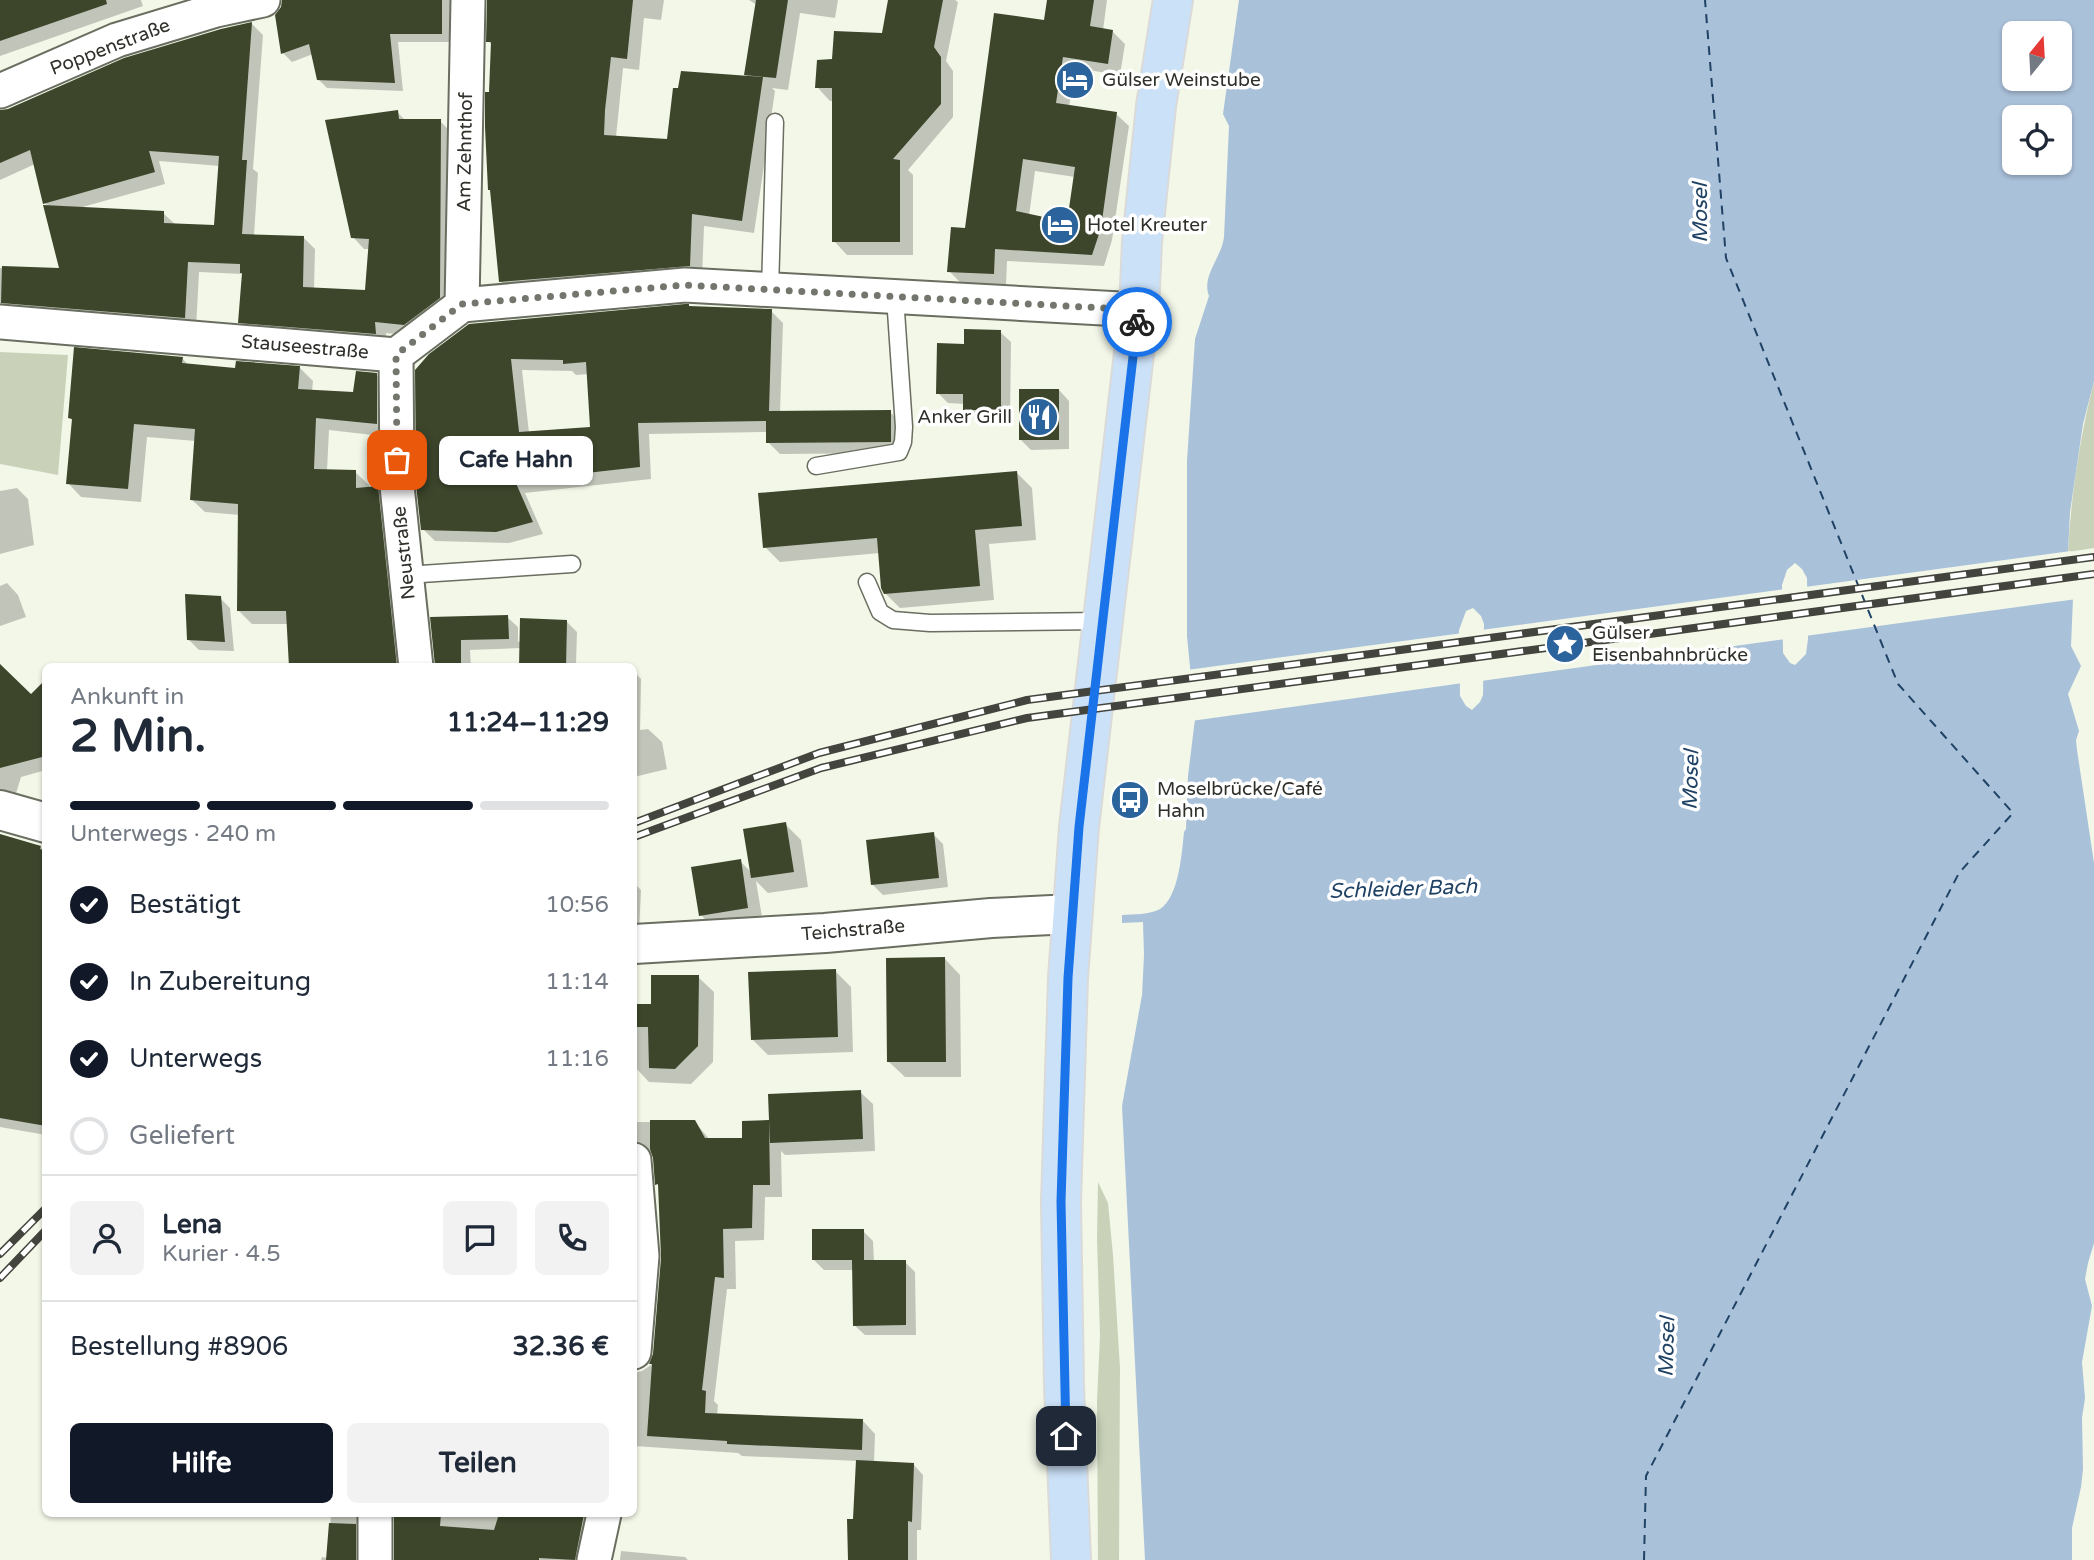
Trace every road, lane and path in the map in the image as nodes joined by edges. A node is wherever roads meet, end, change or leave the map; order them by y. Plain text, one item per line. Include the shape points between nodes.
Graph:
1 (263, 0) edge
2 (468, 0) edge
3 (1173, 0) edge
4 (0, 91) edge
5 (775, 122) dead end
6 (770, 289) junction
7 (895, 297) junction
8 (462, 304) junction
9 (1139, 310) junction
10 (0, 322) edge
11 (396, 355) junction
12 (816, 466) dead end
13 (572, 564) dead end
14 (406, 575) junction
15 (867, 582) dead end
16 (1103, 621) junction
17 (416, 663) edge
18 (0, 810) edge
19 (42, 822) edge
20 (1073, 914) junction
21 (637, 944) edge
22 (637, 1196) edge
23 (637, 1316) edge
24 (374, 1517) edge
25 (603, 1517) edge
26 (375, 1560) edge
27 (594, 1560) edge
28 (1071, 1560) edge

1 - 4 street, Poppenstraße via 216,9 117,40
2 - 8 street, Am Zehnthof
3 - 9 main road via 1156,106
5 - 6 lane
6 - 7 street
6 - 8 street via 685,285
7 - 9 street
7 - 12 lane via 904,427 899,452
8 - 11 street, Stauseestraße
9 - 16 main road
10 - 11 street, Stauseestraße
11 - 14 street, Neustraße via 397,486
13 - 14 lane
14 - 17 street, Neustraße
15 - 16 lane via 880,612 893,620
16 - 20 main road
18 - 19 street
20 - 21 street, Teichstraße
20 - 28 main road via 1061,1202
22 - 23 street via 642,1256
24 - 26 street
25 - 27 street

